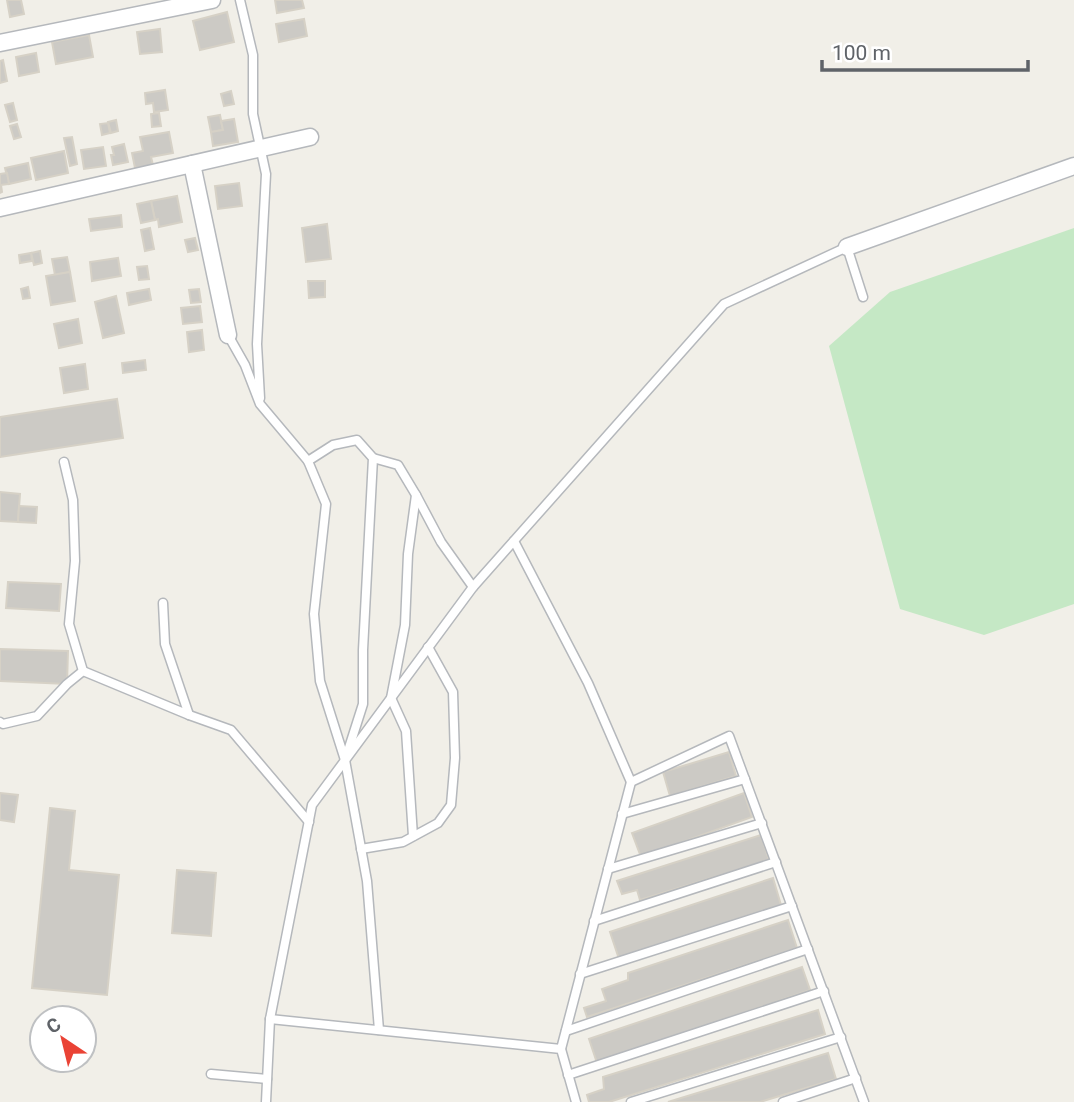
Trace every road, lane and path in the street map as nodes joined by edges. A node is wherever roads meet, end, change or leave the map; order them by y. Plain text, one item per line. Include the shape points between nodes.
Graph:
1 (212, 0) edge
2 (240, 0) edge
3 (0, 43) edge
4 (310, 137) dead end
5 (261, 149) junction
6 (191, 164) junction
7 (1074, 166) edge
8 (0, 208) edge
9 (847, 247) junction
10 (863, 297) dead end
11 (228, 335) joint
12 (261, 404) junction
13 (373, 458) junction
14 (308, 461) junction
15 (64, 462) dead end
16 (416, 495) junction
17 (514, 541) junction
18 (473, 587) junction
19 (163, 603) dead end
20 (428, 647) junction
21 (83, 671) junction
22 (391, 698) junction
23 (189, 715) junction
24 (0, 722) edge
25 (345, 760) junction
26 (745, 779) junction
27 (631, 782) junction
28 (622, 814) junction
29 (309, 822) junction
30 (762, 823) junction
31 (413, 836) junction
32 (361, 849) junction
33 (776, 862) junction
34 (608, 869) junction
35 (792, 906) junction
36 (594, 921) junction
37 (808, 949) junction
38 (580, 974) junction
39 (824, 991) junction
40 (270, 1019) junction
41 (379, 1030) junction
42 (566, 1031) junction
43 (841, 1037) junction
44 (561, 1049) junction
45 (211, 1074) dead end
46 (569, 1075) junction
47 (856, 1078) junction
48 (267, 1079) junction
49 (266, 1102) edge
50 (576, 1102) edge
51 (631, 1102) edge
52 (783, 1102) edge
53 (864, 1102) edge

1 - 3 street
2 - 5 lane via 253,55 253,114
4 - 5 street
5 - 6 street
5 - 12 lane via 266,174 257,344
6 - 8 street
6 - 11 street
7 - 9 street
9 - 10 lane
9 - 17 lane via 724,304
11 - 12 lane
12 - 14 lane
13 - 14 lane via 357,440 333,445
13 - 16 lane via 398,465
13 - 25 lane via 363,704
14 - 25 lane via 326,504 314,614 320,681
15 - 21 lane via 73,500 69,624
16 - 18 lane via 441,542
16 - 22 lane via 405,625
17 - 18 lane
17 - 27 lane via 588,683
18 - 20 lane
19 - 23 lane via 165,644
20 - 22 lane
20 - 31 lane via 453,692 455,758 451,805 438,823
21 - 23 lane
21 - 24 lane via 37,716
22 - 25 lane
22 - 31 lane via 406,731
23 - 29 lane via 231,730
25 - 29 lane via 312,805
25 - 32 lane
26 - 27 lane via 729,736
26 - 28 lane
26 - 30 lane
27 - 28 lane
28 - 34 lane
29 - 40 lane
30 - 33 lane
30 - 34 lane
31 - 32 lane via 404,842
32 - 41 lane
33 - 35 lane
33 - 36 lane
34 - 36 lane
35 - 37 lane
35 - 38 lane
36 - 38 lane
37 - 39 lane
37 - 42 lane
38 - 42 lane
39 - 43 lane
39 - 46 lane
40 - 41 lane
40 - 48 lane
41 - 44 lane
42 - 44 lane
43 - 47 lane
43 - 51 lane
44 - 46 lane
45 - 48 lane
46 - 50 lane
47 - 52 lane
47 - 53 lane
48 - 49 lane

